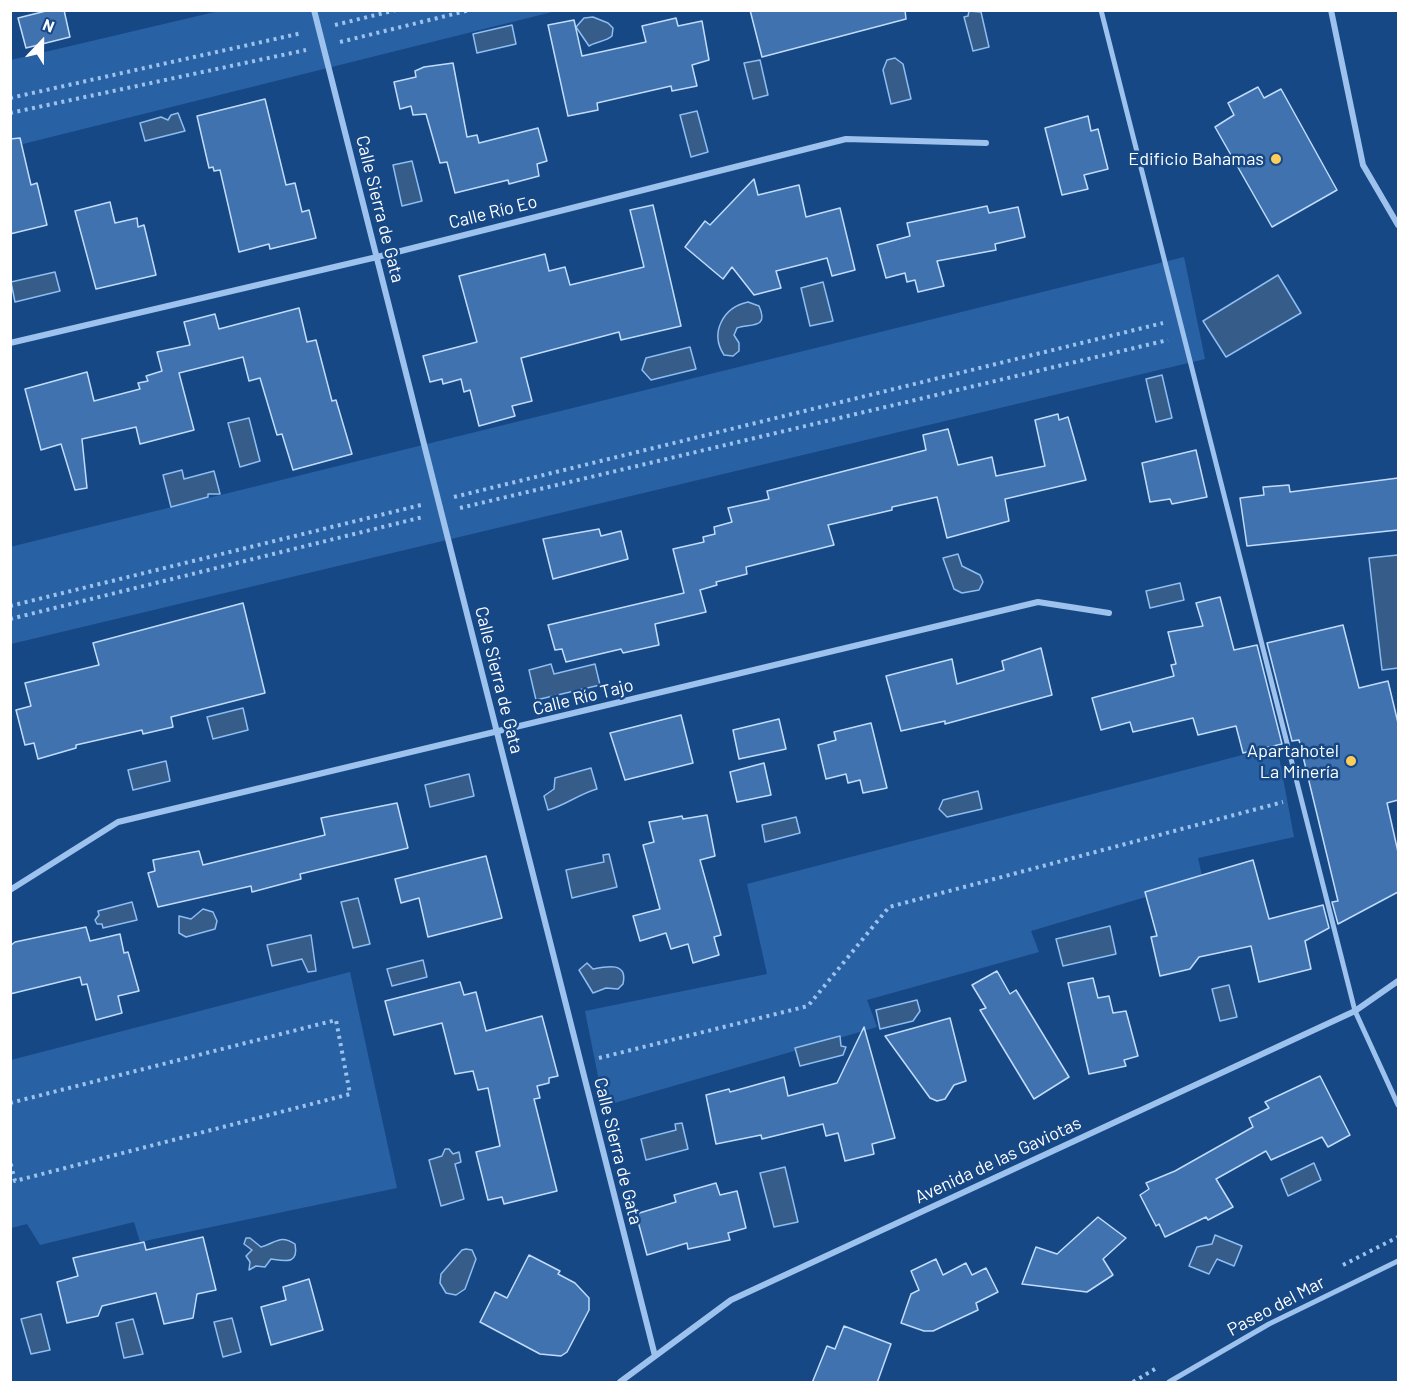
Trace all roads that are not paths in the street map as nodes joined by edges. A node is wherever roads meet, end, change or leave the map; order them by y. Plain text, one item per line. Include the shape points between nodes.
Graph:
1 (314, 10) edge
2 (1101, 10) edge
3 (1331, 10) edge
4 (986, 143) dead end
5 (1398, 225) edge
6 (377, 257) junction
7 (10, 343) edge
8 (1109, 613) dead end
9 (497, 733) junction
10 (10, 890) edge
11 (1398, 981) edge
12 (1355, 1011) junction
13 (1398, 1105) edge
14 (1398, 1261) edge
15 (655, 1356) junction
16 (620, 1383) edge
17 (1169, 1383) edge

1 - 6 street, Calle Sierra de Gata
2 - 12 street
3 - 5 street via 1363,165
4 - 6 street, Calle Río Eo via 846,139
6 - 7 street, Calle Río Eo
6 - 9 street, Calle Sierra de Gata
8 - 9 street, Calle Río Tajo via 1038,602
9 - 10 street, Calle Río Tajo via 118,822
9 - 15 street, Calle Sierra de Gata
11 - 12 street, Avenida de las Gaviotas
12 - 13 street
12 - 15 street, Avenida de las Gaviotas via 731,1300
14 - 17 street, Paseo del Mar via 1269,1324
15 - 16 street, Avenida de las Gaviotas

